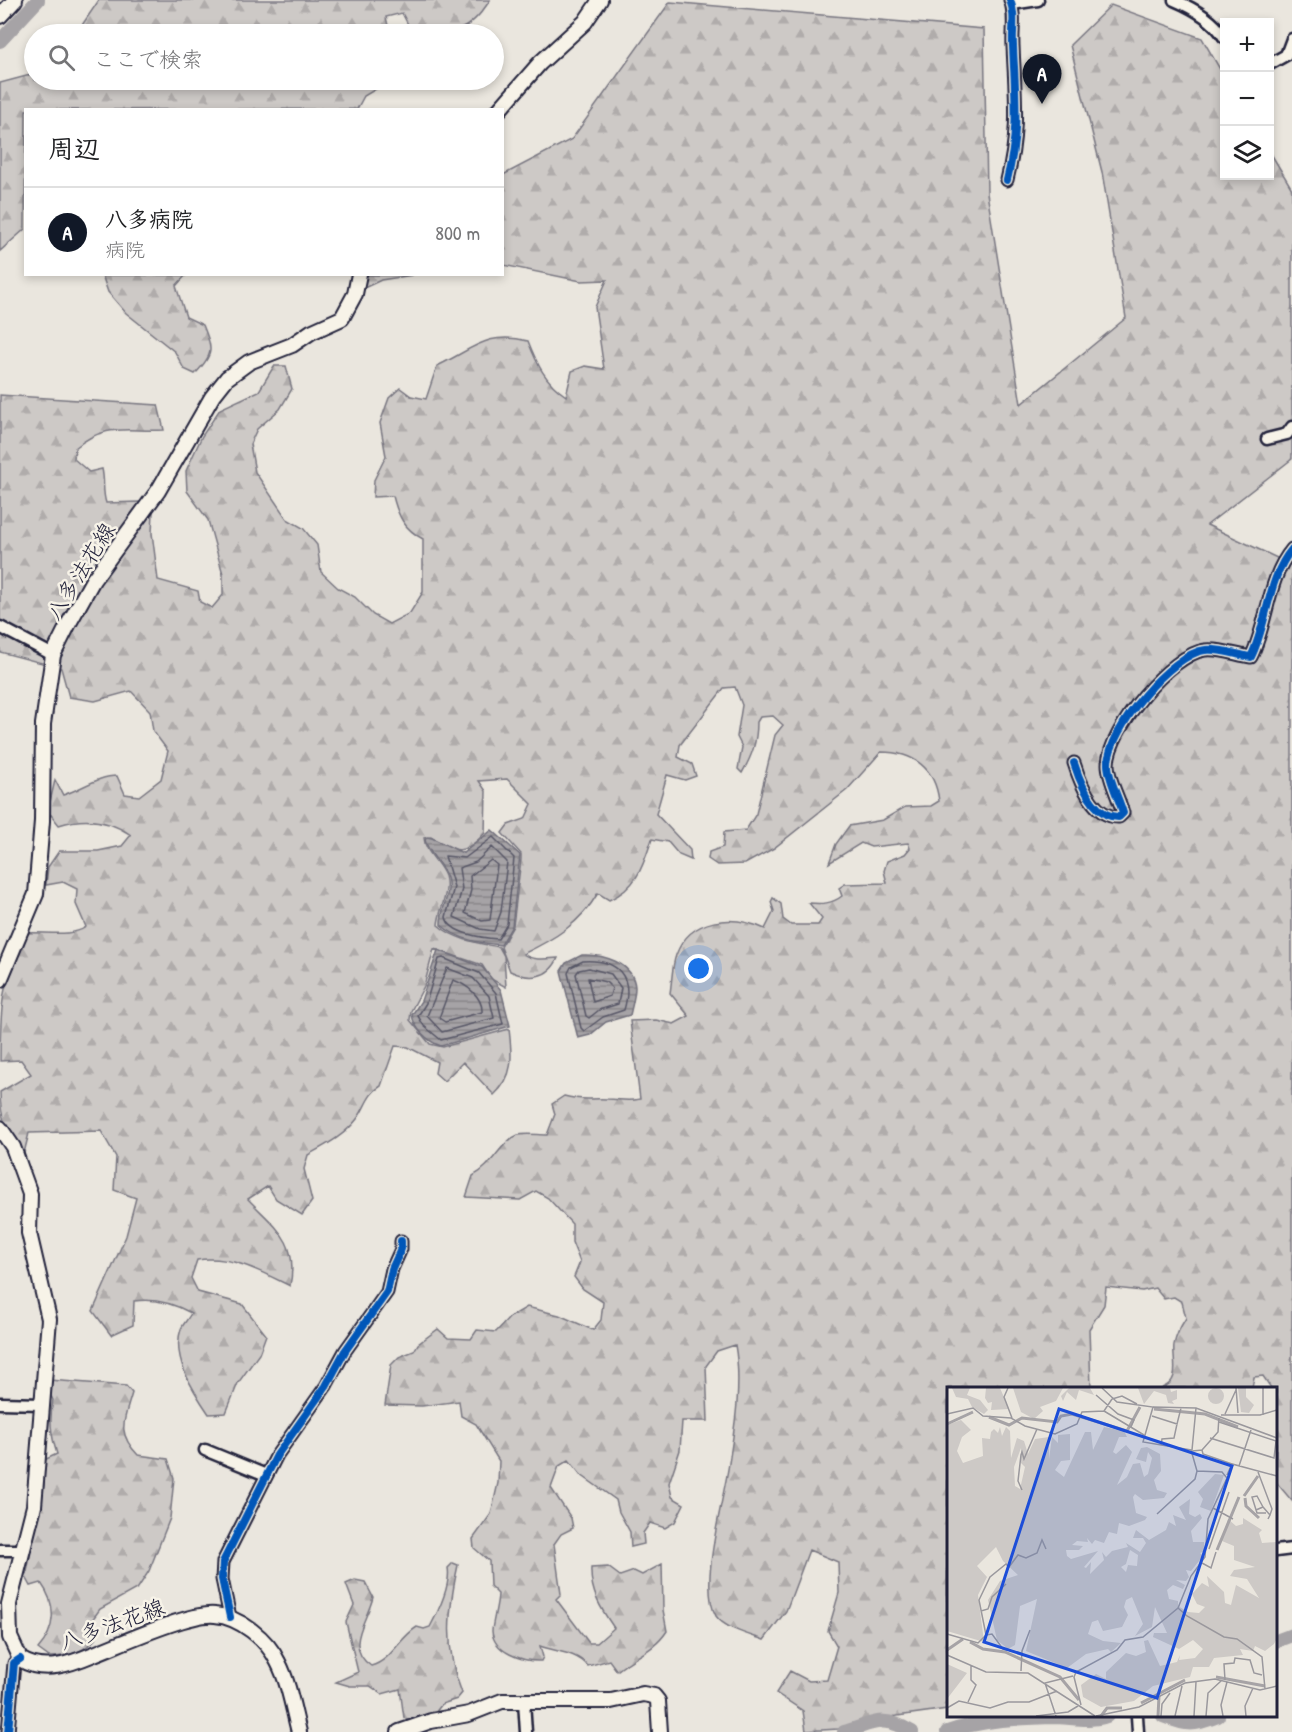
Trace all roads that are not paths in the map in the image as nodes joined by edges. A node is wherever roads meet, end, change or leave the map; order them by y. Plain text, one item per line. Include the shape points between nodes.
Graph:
1 (15, 0) edge
2 (600, 0) edge
3 (1038, 0) edge
4 (1174, 0) edge
5 (1011, 2) edge
6 (2, 14) edge
7 (1220, 32) edge
8 (1292, 39) edge
9 (1290, 51) edge
10 (1274, 61) edge
11 (501, 108) edge
12 (1007, 180) dead end
13 (359, 276) edge
14 (1292, 427) edge
15 (1267, 439) dead end
16 (1292, 549) edge
17 (0, 627) edge
18 (54, 655) junction
19 (1074, 763) dead end
20 (0, 980) edge
21 (0, 1128) edge
22 (401, 1241) dead end
23 (0, 1403) edge
24 (42, 1404) junction
25 (205, 1450) dead end
26 (266, 1475) junction
27 (0, 1550) edge
28 (21, 1550) junction
29 (1292, 1550) edge
30 (1277, 1551) edge
31 (230, 1617) junction
32 (20, 1659) junction
33 (524, 1701) junction
34 (1137, 1717) edge
35 (8, 1732) edge
36 (299, 1732) edge
37 (399, 1732) edge
38 (526, 1732) edge
39 (660, 1732) edge
40 (1138, 1732) edge

1 - 6 main road
2 - 11 main road via 585,22 540,63
3 - 5 street
4 - 7 street via 1212,22
5 - 12 street via 1017,132
8 - 9 street
9 - 10 street
13 - 18 main road, 八多法花線 via 355,294 342,318 292,345 249,362 226,378 158,490 93,580
14 - 15 street via 1287,434
16 - 19 street via 1284,558 1251,657 1206,649 1190,654 1141,698 1127,717 1116,736 1108,767 1123,813 1119,817 1097,806 1082,787
17 - 18 street
18 - 20 main road, 八多法花線 via 43,724 36,894
21 - 24 main road via 13,1147 30,1194 29,1233 49,1319
22 - 26 street via 387,1292
23 - 24 street
24 - 28 main road via 34,1506
25 - 26 street
26 - 31 street via 223,1562 222,1579
27 - 28 street
28 - 32 main road via 9,1604 10,1637
29 - 30 street
31 - 32 main road, 八多法花線 via 213,1614 183,1621 69,1664 39,1667
31 - 36 main road via 265,1642 276,1657
32 - 35 street via 14,1663
33 - 37 main road via 490,1703 469,1714
33 - 38 street
33 - 39 main road via 611,1701 649,1695 658,1701
34 - 40 street

